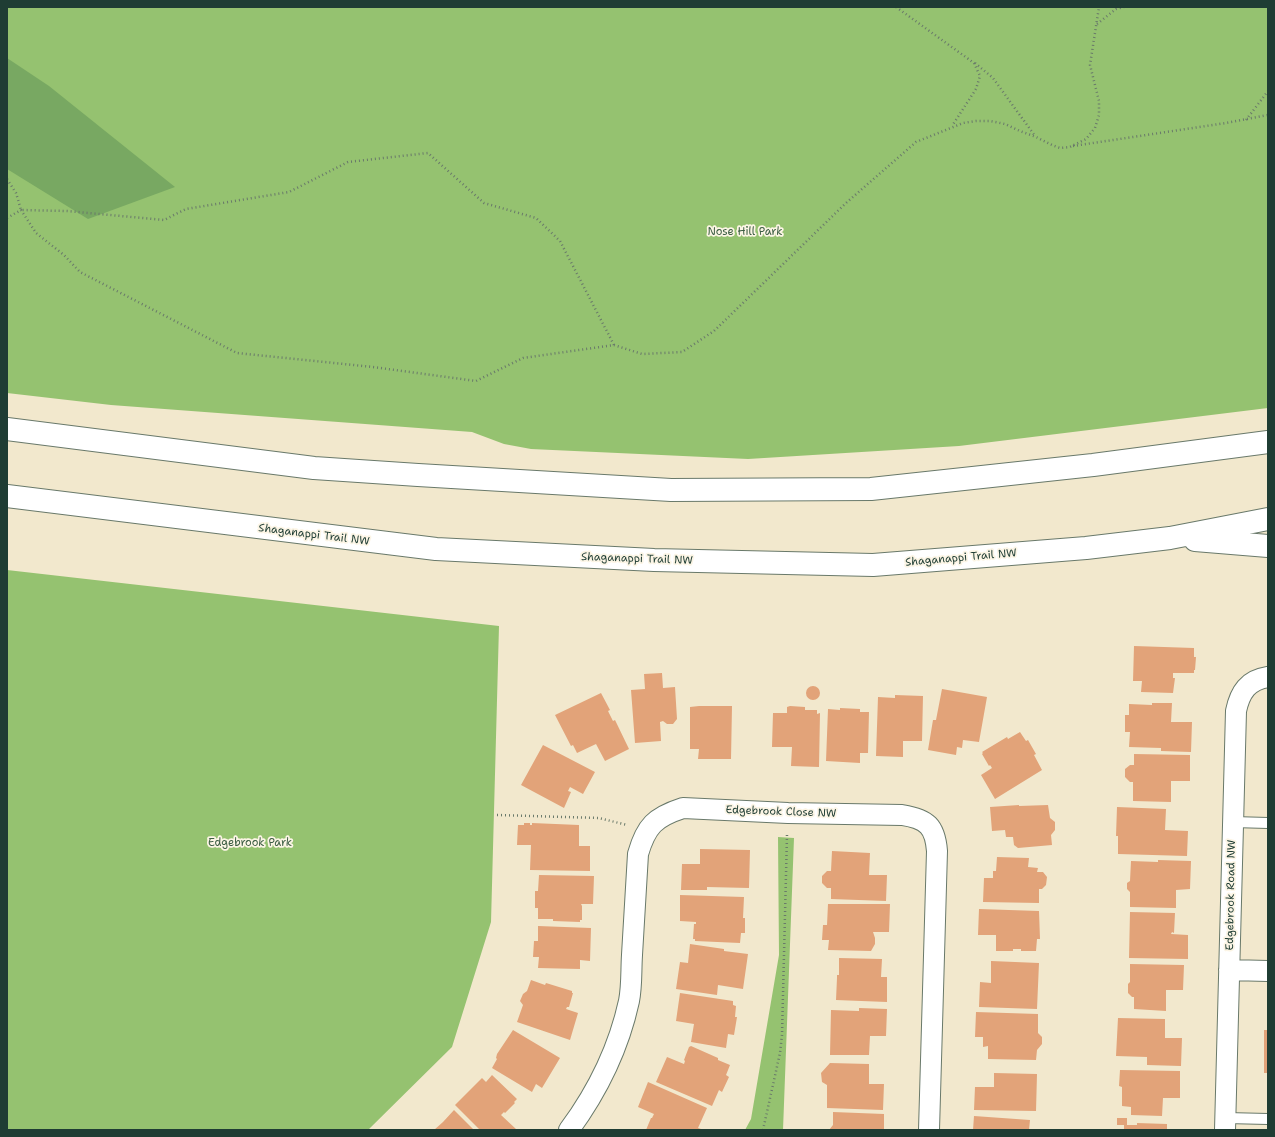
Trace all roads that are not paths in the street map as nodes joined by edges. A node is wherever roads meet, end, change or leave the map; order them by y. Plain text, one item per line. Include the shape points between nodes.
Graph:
1 (7, 429) edge
2 (1268, 442) edge
3 (7, 496) edge
4 (1268, 519) edge
5 (1170, 538) junction
6 (1268, 546) edge
7 (1268, 677) edge
8 (1233, 822) junction
9 (1268, 823) edge
10 (1229, 970) junction
11 (1268, 971) edge
12 (1268, 1119) edge
13 (1226, 1124) edge
14 (569, 1130) edge
15 (929, 1130) edge

1 - 2 main road via 314,468 671,490 871,489 1093,465
3 - 5 main road, Shaganappi Trail NW via 436,549 654,560 874,565 1086,548
4 - 5 main road, Shaganappi Trail NW
5 - 6 main road
7 - 8 street, Edgebrook Road NW via 1254,681 1238,698
8 - 9 lane
8 - 10 street, Edgebrook Road NW
10 - 11 street
10 - 13 street, Edgebrook Road NW
12 - 13 lane
14 - 15 street, Edgebrook Close NW via 600,1081 626,1013 638,854 643,838 653,823 667,813 684,808 902,815 916,817 929,825 936,836 938,851

